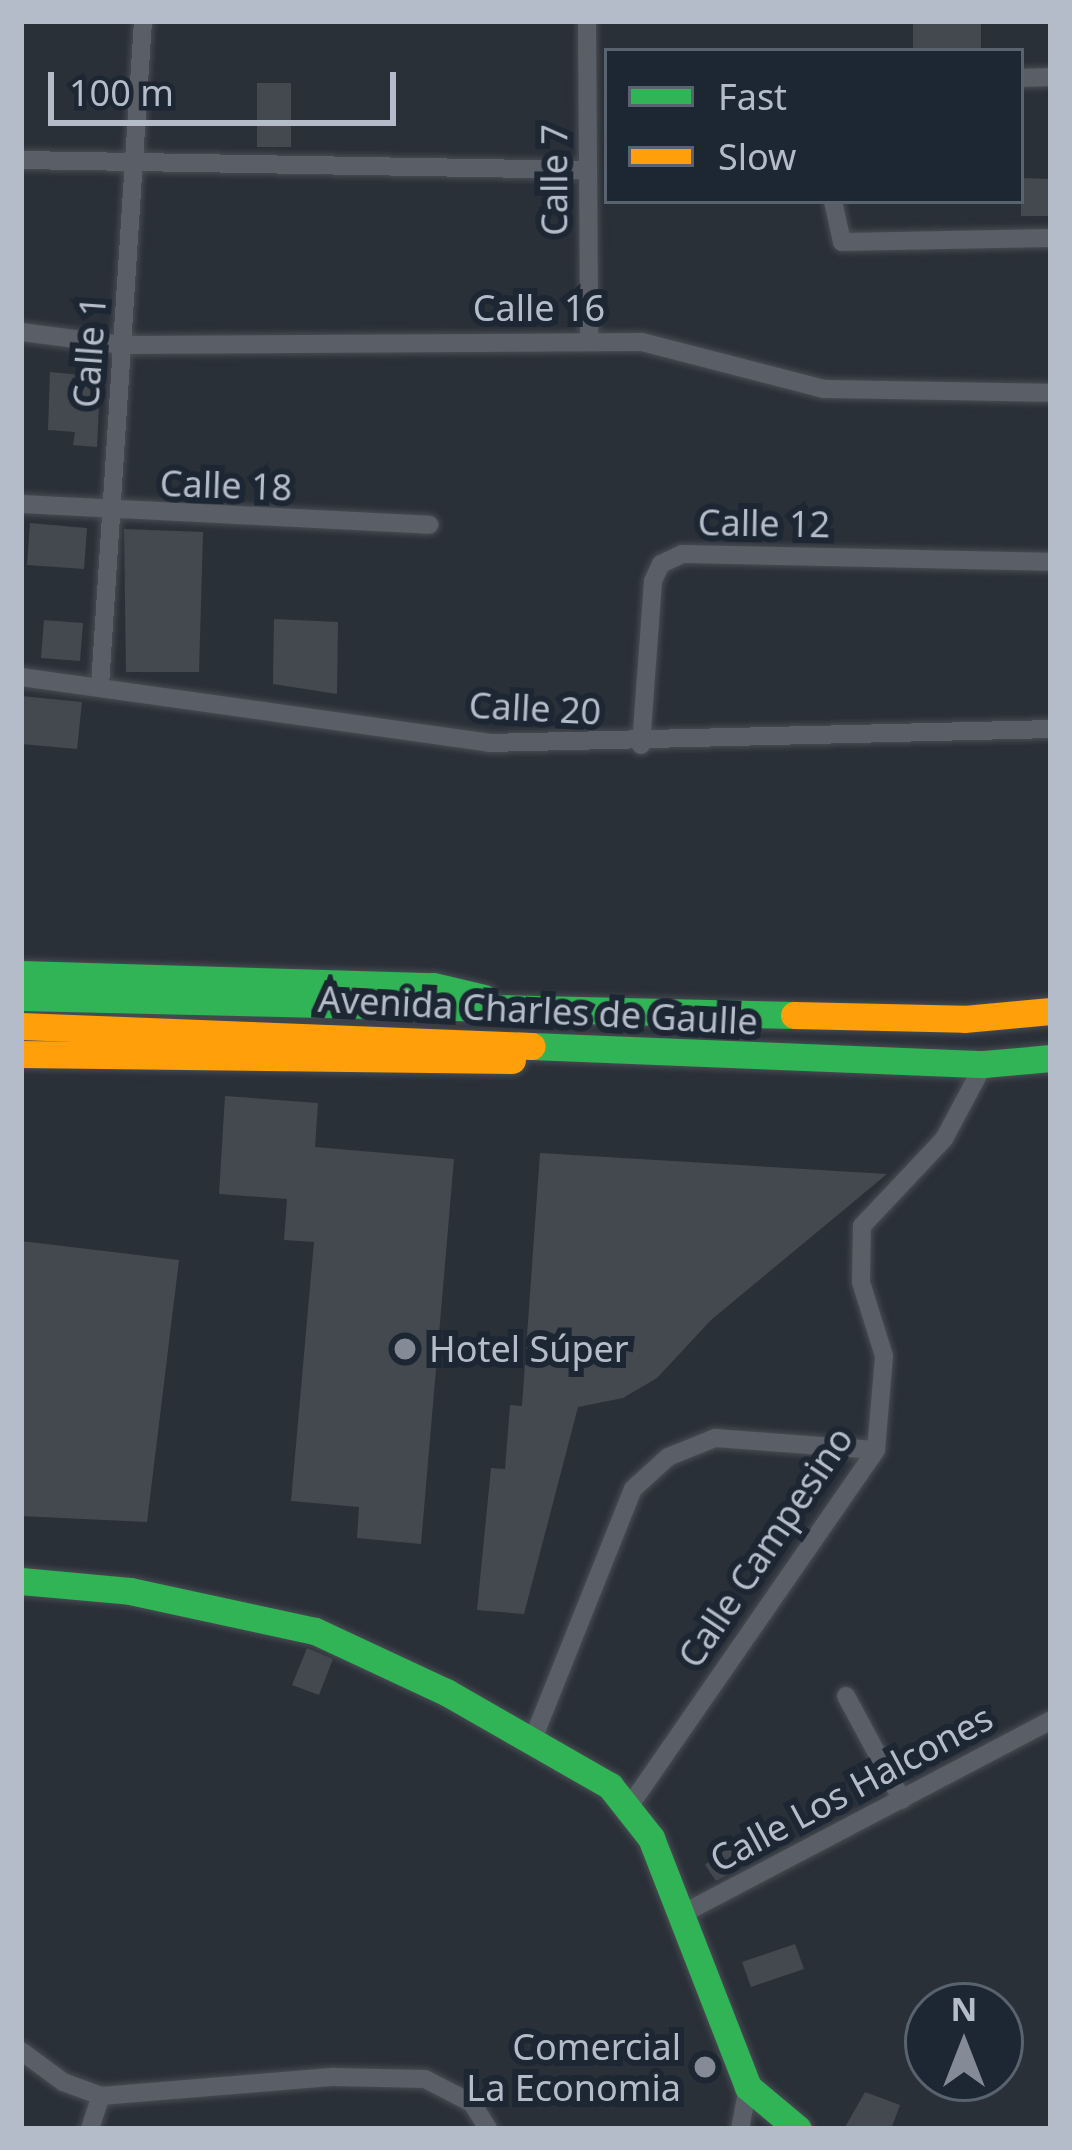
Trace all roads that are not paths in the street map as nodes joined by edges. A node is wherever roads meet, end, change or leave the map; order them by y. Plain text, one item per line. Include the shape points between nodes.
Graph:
1 (143, 21) edge
2 (587, 21) edge
3 (21, 160) edge
4 (134, 167) junction
5 (586, 170) junction
6 (833, 204) edge
7 (1051, 238) edge
8 (21, 332) edge
9 (589, 340) junction
10 (123, 345) junction
11 (1051, 393) edge
12 (21, 504) edge
13 (112, 514) junction
14 (429, 526) dead end
15 (1051, 562) edge
16 (21, 677) edge
17 (100, 686) junction
18 (1051, 729) edge
19 (641, 745) junction
20 (21, 974) edge
21 (21, 998) edge
22 (1051, 1011) edge
23 (542, 1013) junction
24 (21, 1026) edge
25 (541, 1044) junction
26 (21, 1054) edge
27 (1051, 1058) edge
28 (984, 1064) junction
29 (876, 1450) junction
30 (21, 1581) edge
31 (846, 1696) dead end
32 (1051, 1720) edge
33 (533, 1738) junction
34 (902, 1800) junction
35 (631, 1804) junction
36 (682, 1914) junction
37 (21, 2051) edge
38 (748, 2087) junction
39 (100, 2096) junction
40 (90, 2129) edge
41 (488, 2129) edge
42 (740, 2129) edge
43 (798, 2129) edge

1 - 4 street, Calle 1
2 - 5 street, Calle 7
3 - 4 street
4 - 5 street
4 - 10 street, Calle 1
5 - 9 street, Calle 7
6 - 7 street via 842,242
8 - 10 street, Calle 16
9 - 10 street, Calle 16
9 - 11 street, Calle 16 via 641,342 824,389
10 - 13 street, Calle 1
12 - 13 street, Calle 18
13 - 14 street, Calle 18
13 - 17 street, Calle 1
15 - 19 street, Calle 12 via 682,554 652,581
16 - 17 street, Calle 20
17 - 19 street, Calle 20 via 488,743
18 - 19 street, Calle 20
20 - 23 main road via 433,986
21 - 23 main road, Avenida Charles de Gaulle
22 - 23 main road, Avenida Charles de Gaulle via 964,1019
24 - 25 main road, Avenida Charles de Gaulle
25 - 26 main road via 507,1063
25 - 28 main road, Avenida Charles de Gaulle
27 - 28 main road, Avenida Charles de Gaulle
28 - 29 street, Calle Campesino via 944,1139 862,1226 861,1282 884,1356 887,1398
29 - 33 street via 715,1438 668,1456 633,1489
29 - 35 street, Calle Campesino
30 - 33 main road via 130,1591 315,1631
31 - 34 street
32 - 34 street, Calle Los Halcones
33 - 35 main road
34 - 36 street, Calle Los Halcones
35 - 36 main road
36 - 38 main road
37 - 39 street via 63,2082
38 - 42 street
38 - 43 main road
39 - 40 street
39 - 41 street via 334,2077 425,2079 472,2103

